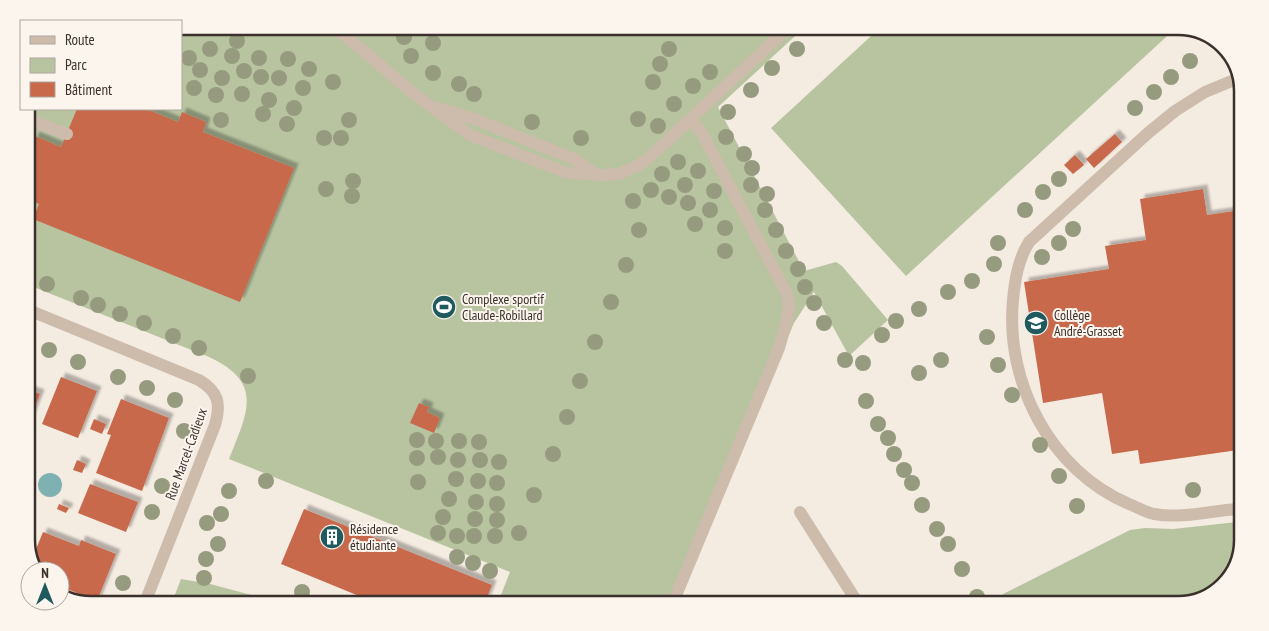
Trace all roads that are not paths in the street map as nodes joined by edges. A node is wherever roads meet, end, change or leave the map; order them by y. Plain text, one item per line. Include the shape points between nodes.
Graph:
1 (344, 35) edge
2 (780, 35) edge
3 (1233, 80) edge
4 (691, 119) junction
5 (35, 122) edge
6 (67, 134) dead end
7 (35, 313) edge
8 (1234, 508) edge
9 (800, 512) dead end
10 (148, 596) edge
11 (676, 596) edge
12 (853, 596) edge

1 - 4 street via 470,135 567,173 619,174 639,165
2 - 4 street
3 - 8 street via 1205,92 1175,111 1029,242 1018,264 1012,314 1016,365 1025,391 1050,441 1074,468 1114,498 1153,514 1182,515
4 - 11 street via 762,244 785,288 789,305 779,348
5 - 6 street
7 - 10 street, Rue Marcel-Cadieux via 199,380 218,401 215,425
9 - 12 street

